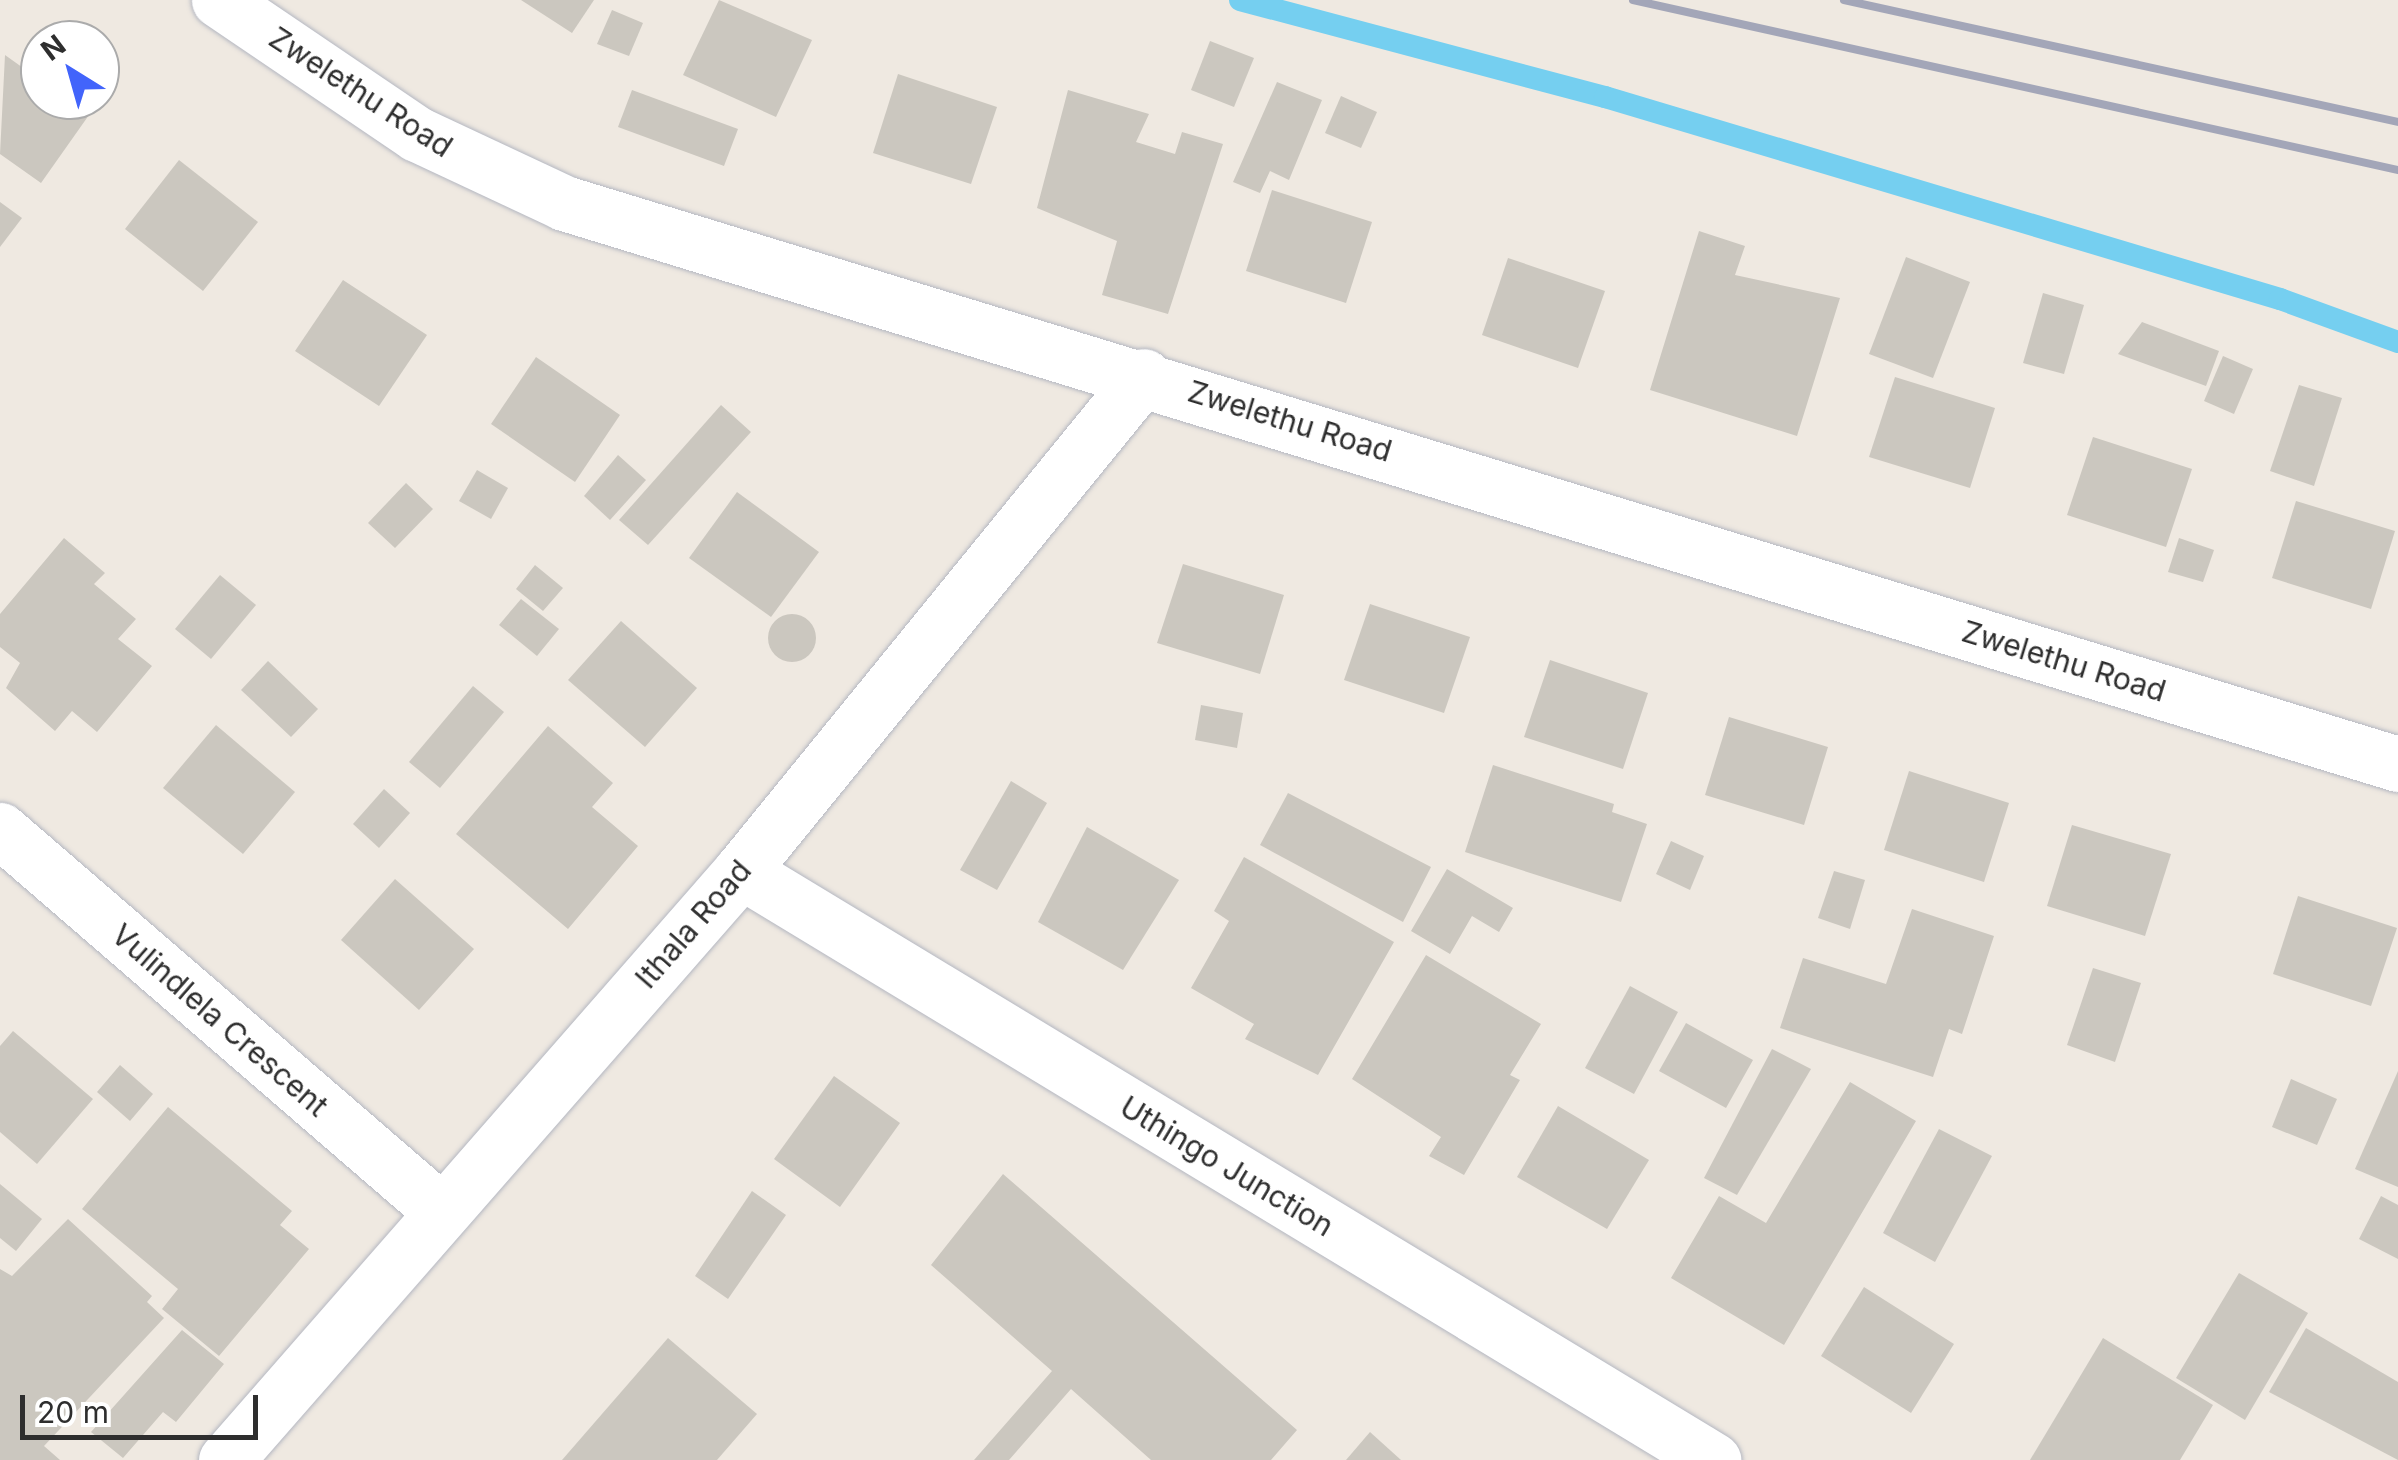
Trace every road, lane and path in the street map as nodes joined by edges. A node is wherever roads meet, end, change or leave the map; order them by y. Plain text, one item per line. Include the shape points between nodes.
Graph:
1 (220, 0) edge
2 (1144, 376) junction
3 (2398, 764) edge
4 (0, 830) edge
5 (740, 871) junction
6 (440, 1210) junction
7 (226, 1460) edge
8 (1713, 1460) edge

1 - 2 street, Zwelethu Road via 417,134 564,203
2 - 3 street, Zwelethu Road
2 - 5 street, Ithala Road
4 - 6 street, Vulindlela Crescent
5 - 6 street, Ithala Road
5 - 8 street, Uthingo Junction
6 - 7 street, Ithala Road

